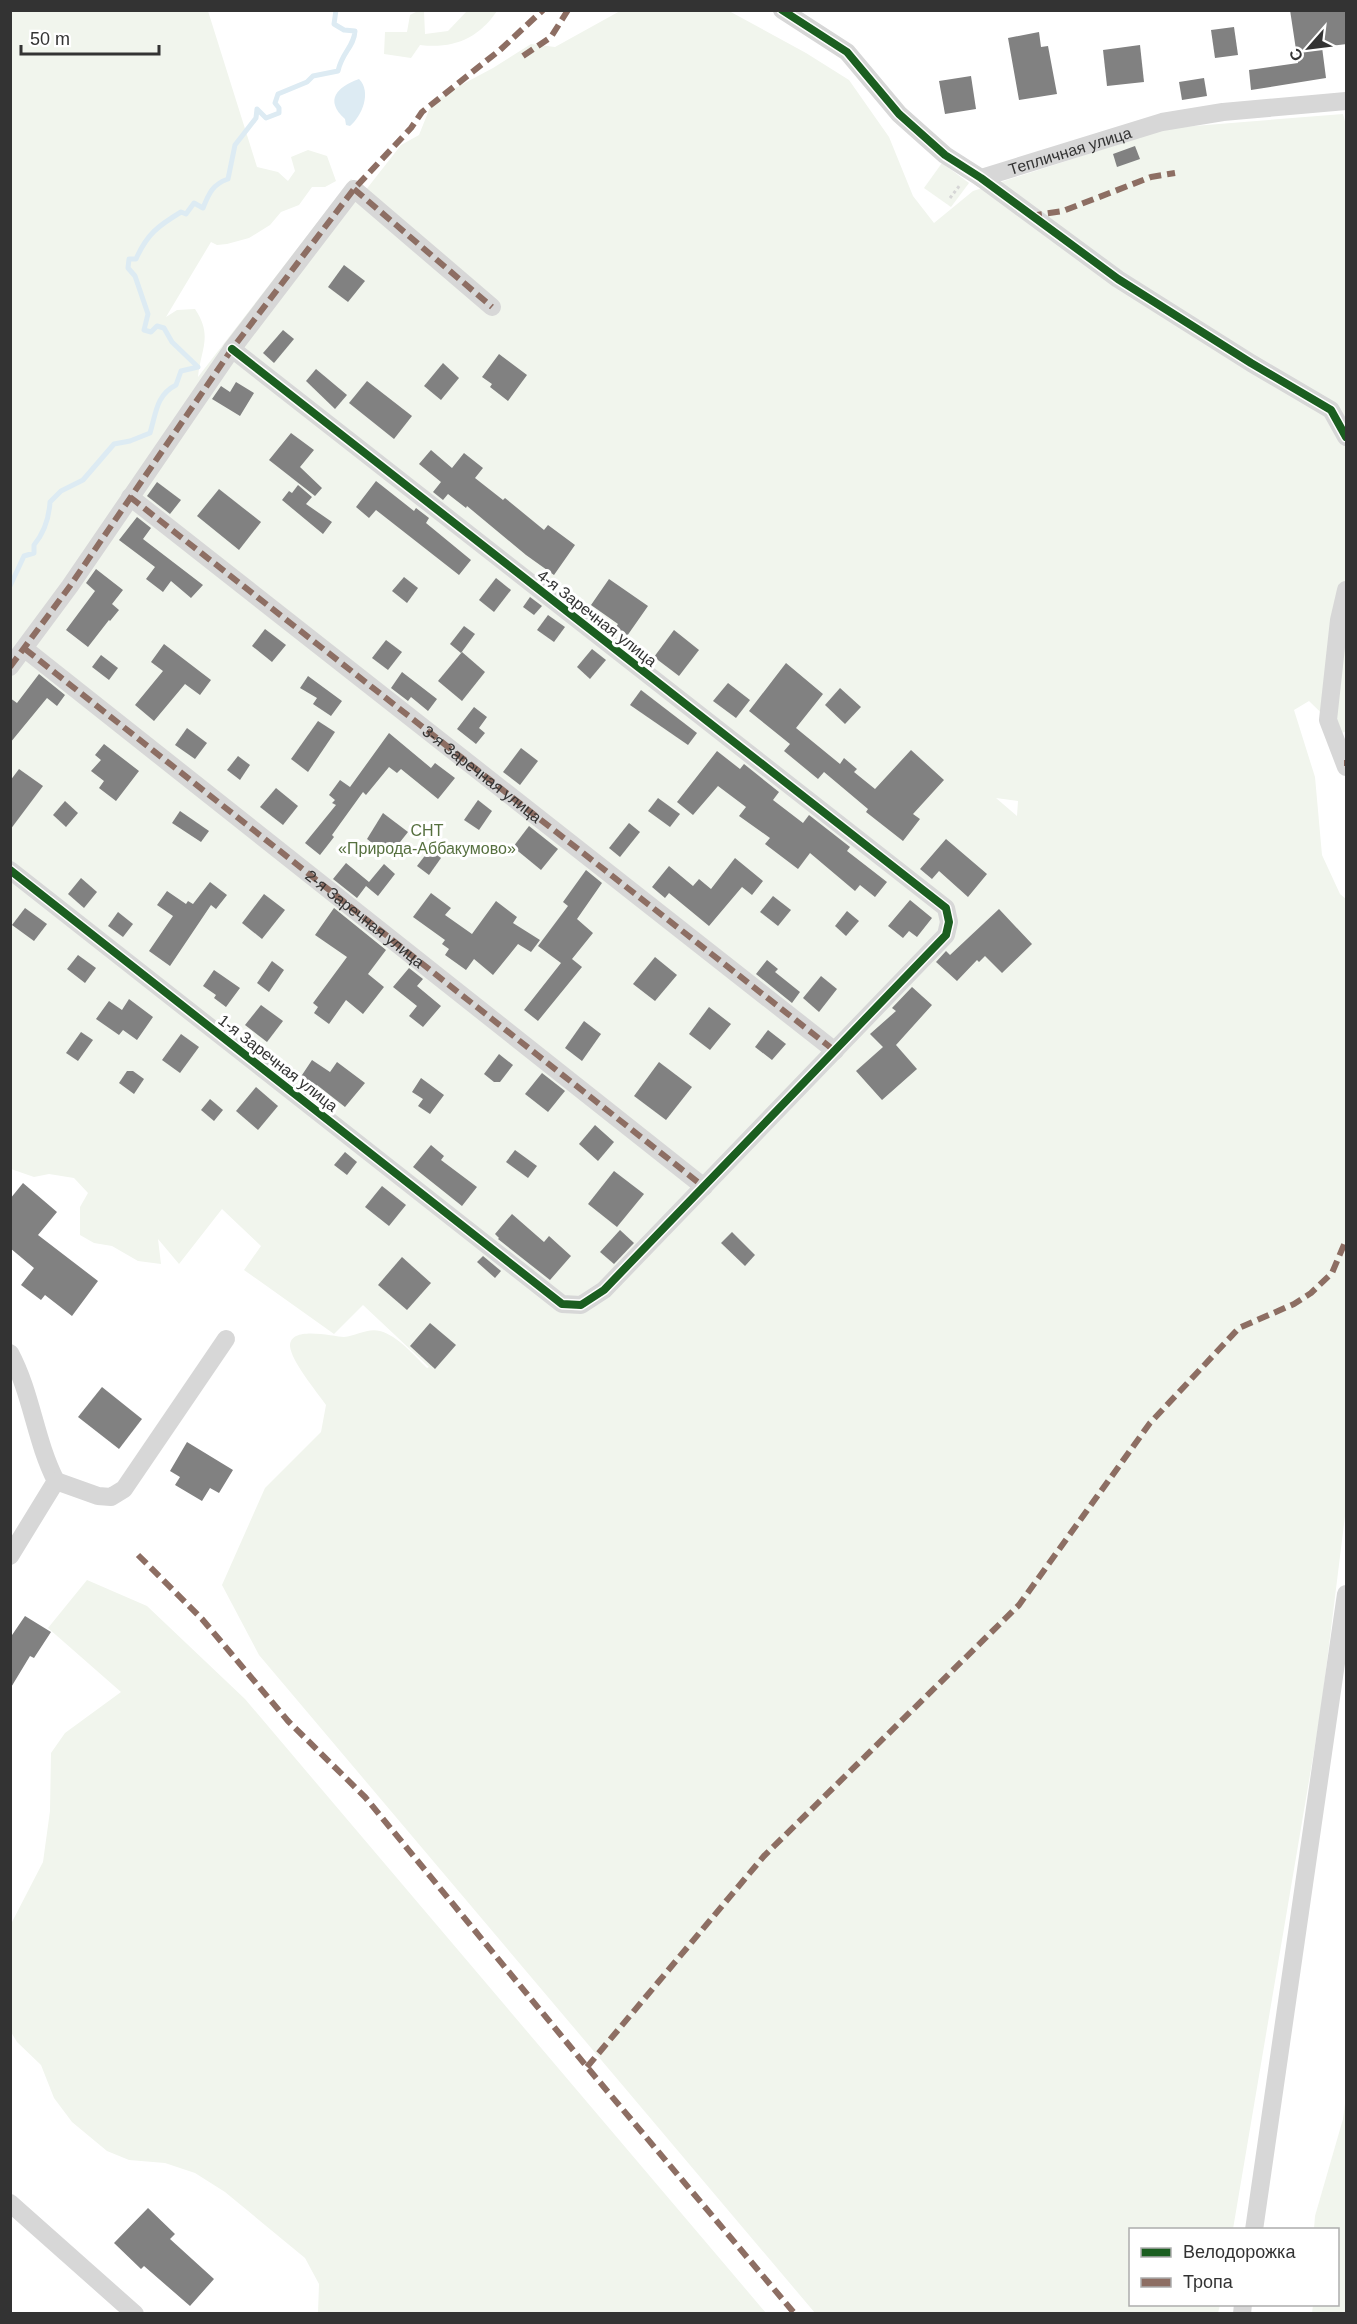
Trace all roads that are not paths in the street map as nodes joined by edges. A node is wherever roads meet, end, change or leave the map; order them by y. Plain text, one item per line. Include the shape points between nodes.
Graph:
1 (782, 10) edge
2 (1347, 102) edge
3 (972, 179) junction
4 (492, 307) dead end
5 (232, 349) junction
6 (1347, 437) edge
7 (130, 497) junction
8 (1347, 590) edge
9 (25, 649) junction
10 (10, 667) edge
11 (1347, 767) edge
12 (10, 870) edge
13 (946, 908) joint
14 (835, 1052) junction
15 (704, 1187) junction
16 (226, 1339) dead end
17 (10, 1353) edge
18 (56, 1481) junction
19 (10, 1556) edge
20 (1347, 1594) edge
21 (10, 2203) edge
22 (1254, 2228) edge
23 (135, 2313) edge

1 - 3 street via 848,52 899,114
2 - 3 street, Тепличная улица via 1223,112 1162,122
3 - 6 street via 1118,279 1331,410
4 - 5 street via 354,189
5 - 7 street
5 - 13 street, 4-я Заречная улица
7 - 9 street
7 - 14 street, 3-я Заречная улица
8 - 11 street via 1339,620 1328,720
9 - 10 street
9 - 15 street, 2-я Заречная улица
12 - 15 street, 1-я Заречная улица via 562,1304 581,1305 604,1290
13 - 14 street, 1-я Заречная улица via 946,935
14 - 15 street, 1-я Заречная улица
16 - 18 street via 124,1489 111,1497 98,1496
17 - 18 street via 21,1372 45,1459
18 - 19 street
20 - 22 street
21 - 23 street

